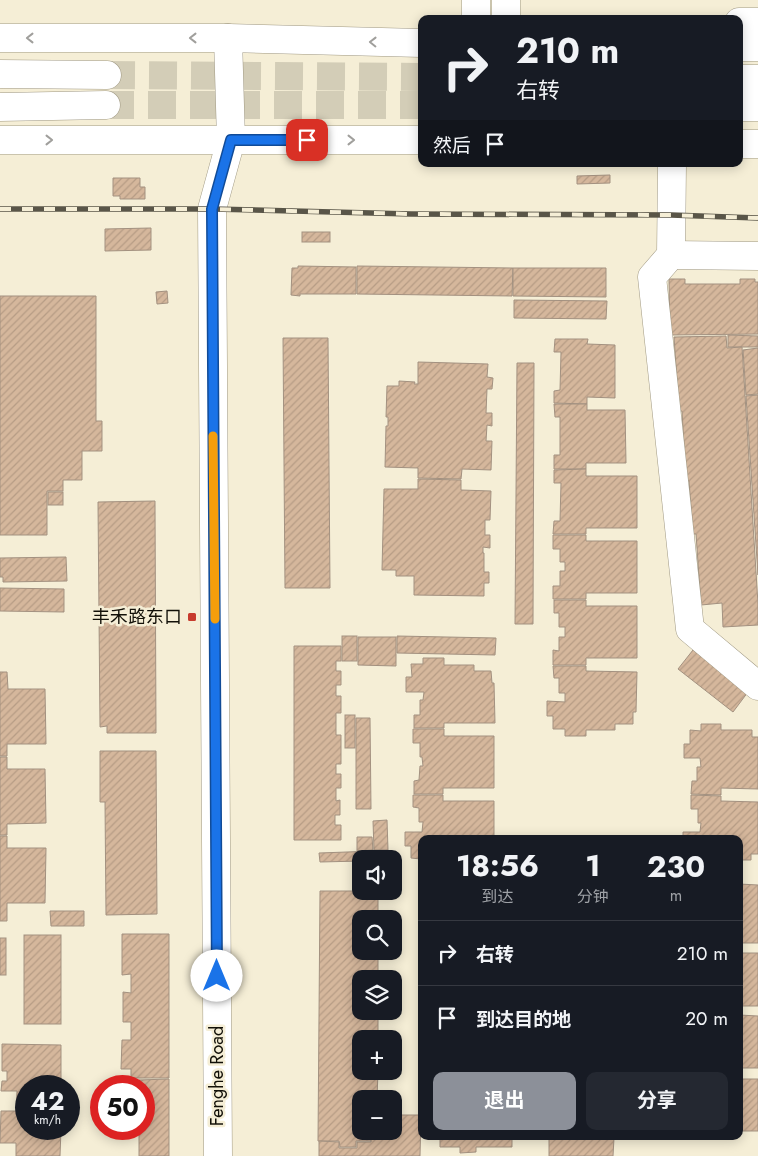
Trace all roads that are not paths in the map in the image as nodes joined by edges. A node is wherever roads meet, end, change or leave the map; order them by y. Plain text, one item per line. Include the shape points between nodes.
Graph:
1 (476, 0) edge
2 (506, 0) edge
3 (476, 15) edge
4 (506, 15) edge
5 (743, 22) edge
6 (758, 22) edge
7 (0, 38) edge
8 (228, 38) junction
9 (418, 43) edge
10 (743, 47) edge
11 (758, 47) edge
12 (0, 74) edge
13 (107, 75) tunnel mouth
14 (743, 79) edge
15 (758, 79) edge
16 (106, 106) tunnel mouth
17 (0, 107) edge
18 (743, 107) edge
19 (758, 107) edge
20 (0, 140) edge
21 (231, 140) junction
22 (418, 140) edge
23 (743, 144) edge
24 (758, 144) edge
25 (672, 167) edge
26 (671, 255) junction
27 (758, 256) edge
28 (758, 686) edge
29 (218, 1156) edge

1 - 3 street
2 - 4 street
5 - 6 street
8 -> 7 street
9 -> 8 street
8 - 21 street, Fenghe Road
10 - 11 street
12 - 13 street
14 - 15 street
16 - 17 street
18 - 19 street
20 -> 21 street
21 -> 22 street
21 - 29 street, Fenghe Road via 212,209
23 - 24 street
25 - 26 street
26 - 27 street
26 - 28 street via 652,277 690,629

